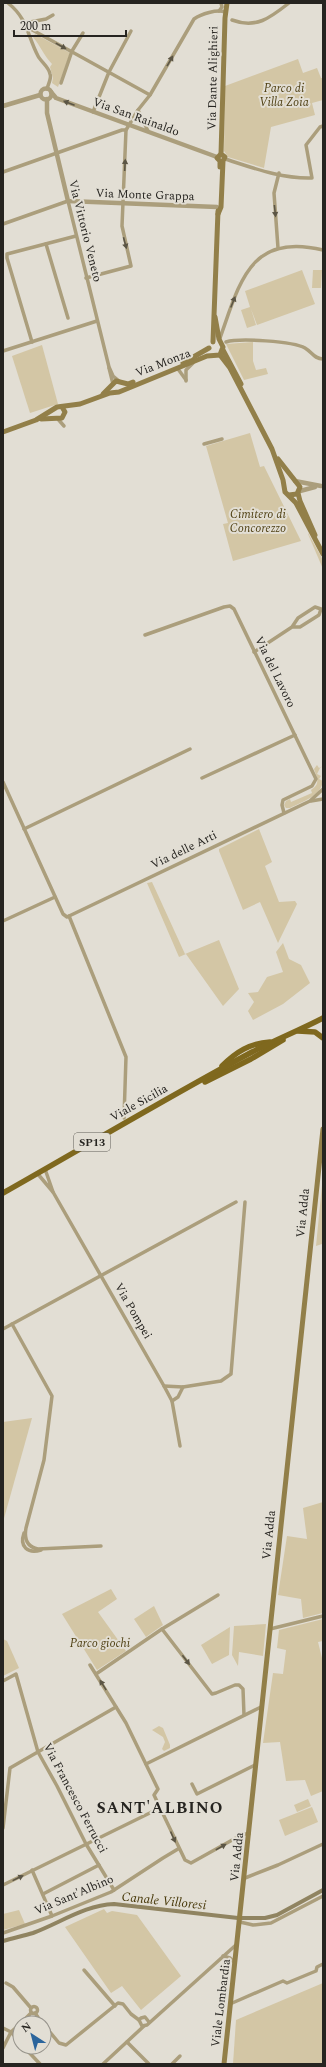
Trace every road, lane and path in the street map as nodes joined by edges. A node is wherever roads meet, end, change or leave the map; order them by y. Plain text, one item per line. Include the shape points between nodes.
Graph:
1 (8, 3) edge
2 (221, 3) edge
3 (227, 3) edge
4 (289, 3) edge
5 (219, 11) junction
6 (225, 12) junction
7 (53, 15) dead end
8 (232, 20) dead end
9 (26, 25) junction
10 (131, 31) dead end
11 (83, 33) dead end
12 (72, 52) junction
13 (109, 72) junction
14 (61, 83) dead end
15 (49, 90) junction
16 (40, 95) junction
17 (150, 95) junction
18 (47, 99) junction
19 (3, 106) edge
20 (138, 110) junction
21 (93, 112) junction
22 (129, 125) junction
23 (323, 126) edge
24 (126, 130) junction
25 (148, 131) junction
26 (56, 153) junction
27 (221, 158) junction
28 (3, 172) edge
29 (279, 173) junction
30 (68, 201) junction
31 (123, 204) junction
32 (217, 207) junction
33 (218, 214) junction
34 (3, 224) edge
35 (76, 236) junction
36 (46, 244) junction
37 (278, 248) junction
38 (323, 250) edge
39 (86, 278) junction
40 (215, 317) junction
41 (68, 318) dead end
42 (97, 321) junction
43 (222, 341) junction
44 (32, 342) junction
45 (213, 342) junction
46 (209, 348) junction
47 (3, 351) edge
48 (221, 352) junction
49 (213, 354) junction
50 (323, 359) edge
51 (194, 362) junction
52 (109, 367) junction
53 (178, 369) junction
54 (120, 382) junction
55 (112, 385) junction
56 (118, 392) junction
57 (99, 396) junction
58 (80, 404) junction
59 (62, 407) junction
60 (54, 409) junction
61 (64, 415) junction
62 (56, 418) junction
63 (36, 420) junction
64 (4, 432) edge
65 (222, 439) dead end
66 (204, 444) dead end
67 (272, 450) junction
68 (295, 481) junction
69 (322, 486) edge
70 (284, 488) junction
71 (299, 492) junction
72 (287, 494) junction
73 (322, 552) edge
74 (292, 628) junction
75 (145, 635) dead end
76 (254, 652) junction
77 (295, 735) junction
78 (190, 749) dead end
79 (202, 778) dead end
80 (3, 782) edge
81 (323, 789) edge
82 (323, 799) edge
83 (310, 801) junction
84 (284, 813) junction
85 (24, 830) junction
86 (55, 897) junction
87 (68, 916) junction
88 (3, 921) edge
89 (323, 1018) edge
90 (298, 1031) junction
91 (288, 1036) junction
92 (323, 1038) edge
93 (272, 1042) junction
94 (243, 1049) junction
95 (252, 1052) junction
96 (246, 1060) junction
97 (216, 1071) junction
98 (181, 1092) junction
99 (124, 1118) dead end
100 (323, 1129) edge
101 (321, 1168) edge
102 (44, 1169) junction
103 (37, 1173) junction
104 (53, 1192) junction
105 (3, 1193) edge
106 (236, 1202) dead end
107 (245, 1202) dead end
108 (101, 1276) junction
109 (12, 1324) junction
110 (3, 1329) edge
111 (164, 1386) junction
112 (184, 1387) junction
113 (172, 1401) junction
114 (180, 1446) dead end
115 (100, 1546) dead end
116 (218, 1595) dead end
117 (323, 1616) edge
118 (162, 1629) junction
119 (270, 1629) junction
120 (90, 1664) dead end
121 (96, 1674) junction
122 (3, 1677) edge
123 (9, 1677) junction
124 (3, 1681) edge
125 (116, 1707) junction
126 (261, 1707) junction
127 (244, 1715) junction
128 (38, 1752) junction
129 (146, 1764) junction
130 (255, 1765) junction
131 (192, 1784) dead end
132 (160, 1808) junction
133 (3, 1828) edge
134 (249, 1834) junction
135 (86, 1844) junction
136 (323, 1844) edge
137 (178, 1849) junction
138 (99, 1865) junction
139 (32, 1870) junction
140 (245, 1878) junction
141 (3, 1885) edge
142 (114, 1890) junction
143 (43, 1894) junction
144 (323, 1896) edge
145 (52, 1916) junction
146 (240, 1921) junction
147 (3, 1933) edge
148 (238, 1944) junction
149 (223, 1956) junction
150 (236, 1964) junction
151 (323, 1964) edge
152 (84, 1970) dead end
153 (6, 1983) dead end
154 (230, 2004) junction
155 (115, 2006) junction
156 (33, 2013) joint
157 (30, 2015) edge
158 (155, 2016) junction
159 (146, 2018) junction
160 (139, 2020) junction
161 (148, 2022) junction
162 (144, 2026) junction
163 (3, 2028) edge
164 (11, 2032) joint
165 (137, 2033) junction
166 (52, 2035) edge
167 (127, 2042) junction
168 (3, 2048) edge
169 (32, 2055) edge
170 (180, 2056) dead end
171 (40, 2064) edge
172 (102, 2064) edge
173 (149, 2064) edge
174 (172, 2064) edge
175 (224, 2064) edge

1 - 9 street via 17,10
2 - 5 street
3 - 6 main road, Via Dante Alighieri
4 - 8 street via 266,19 252,24
5 - 6 street
17 -> 5 street via 194,20
6 - 27 main road, Via Dante Alighieri
7 - 9 street
9 -> 12 street
9 - 15 street via 38,56 51,76
10 - 13 street
11 - 12 street
12 - 13 street
12 - 14 street
13 - 17 street
13 - 21 street
15 - 16 street via 42,90
15 - 18 street via 50,97
21 -> 15 street, Via San Rainaldo via 56,98
16 - 18 street
16 - 19 street
17 - 20 street
18 - 26 street, Via Vittorio Veneto via 47,114
20 - 22 street
20 - 25 street
21 - 22 street, Via San Rainaldo
22 - 24 street
22 - 25 street, Via San Rainaldo
23 - 29 street via 306,145 312,178
24 - 26 street
31 -> 24 street
25 - 27 street, Via San Rainaldo
26 - 28 street
26 - 30 street, Via Vittorio Veneto
27 - 29 street via 257,170
27 - 32 main road, Via Dante Alighieri
27 - 33 main road, Via Dante Alighieri
29 -> 37 street via 274,198
30 - 31 street, Via Monte Grappa
30 - 34 street, Via Monte Grappa
30 - 35 street, Via Vittorio Veneto
31 - 32 street, Via Monte Grappa
31 -> 39 street via 122,231 131,266
32 - 33 main road, Via Dante Alighieri
33 - 40 main road, Via Dante Alighieri
35 - 36 street
35 - 39 street, Via Vittorio Veneto
36 - 41 street
36 - 44 street via 7,254
37 - 38 street via 307,246
43 -> 37 street via 246,271 265,254
39 - 42 street, Via Vittorio Veneto
40 - 43 main road, Via Dante Alighieri
40 - 45 main road, Via Dante Alighieri
42 - 44 street
42 - 52 street, Via Vittorio Veneto
43 - 45 main road
43 - 48 main road, Via Dante Alighieri
43 - 50 street via 253,340 300,346 316,358
44 - 47 street
45 - 46 main road
46 - 49 main road
46 - 54 main road, Via Monza via 179,365 131,383
48 - 49 main road
48 - 67 main road
49 - 51 main road, Via Monza
51 - 53 main road, Via Monza
51 - 53 street via 186,370 186,381
52 - 54 street, Via Vittorio Veneto via 113,376
52 - 55 street, Via Vittorio Veneto
53 - 56 main road, Via Monza
54 - 55 main road, Via Monza
54 - 56 main road via 124,387
55 - 56 main road via 113,390
55 - 57 main road, Via Monza
56 - 57 main road, Via Monza
57 - 58 main road, Via Monza
58 - 59 main road, Via Monza
58 - 61 main road, Via Monza
59 - 60 main road
59 - 61 main road
60 - 62 main road via 53,414
60 - 63 main road
61 - 62 main road
61 - 62 street via 64,426
62 - 63 main road
63 - 64 main road
65 - 66 street
67 - 68 main road
67 - 70 main road
68 - 69 street
68 - 70 main road via 288,482
68 - 71 main road via 299,485
69 - 71 street via 307,487
70 - 72 main road
71 - 72 main road via 292,496
71 - 73 main road via 300,501
72 - 73 main road via 296,503
74 - 74 street via 300,627 318,615 321,609 315,607 299,617
74 - 76 street
75 - 76 street, Via del Lavoro via 228,606 235,611
76 - 77 street, Via del Lavoro
77 - 79 street
77 - 84 street, Via del Lavoro via 316,782 310,788 283,800
78 - 85 street
80 - 85 street
81 - 83 street, Via delle Arti
82 - 83 street, Via delle Arti
83 - 84 street, Via delle Arti
84 - 87 street, Via delle Arti
85 - 86 street
86 - 87 street via 63,914
86 - 88 street
87 - 99 street via 126,1057
89 - 90 main road, Viale Sicilia / SP13
90 - 91 main road, Viale Sicilia / SP13
90 - 92 main road via 315,1032
91 - 93 main road, Viale Sicilia / SP13
91 - 96 main road, Viale Sicilia / SP13 via 275,1046
93 - 94 main road via 262,1042
93 - 95 main road, Viale Sicilia / SP13
94 - 95 main road via 249,1048
94 - 96 main road via 240,1054
94 - 97 main road
95 - 96 main road
95 - 96 main road, Viale Sicilia / SP13
96 - 97 main road, Viale Sicilia / SP13
96 - 98 main road, Viale Sicilia / SP13
97 - 98 main road, Viale Sicilia / SP13
98 - 102 main road, Viale Sicilia / SP13
100 - 101 main road, Via Adda
101 - 119 main road, Via Adda
102 - 103 main road, Viale Sicilia / SP13
102 - 104 street, Via Pompei
103 - 104 street, Via Pompei
103 - 105 main road, Viale Sicilia / SP13
104 - 108 street, Via Pompei
106 - 108 street
107 - 112 street via 232,1370 228,1377 221,1380
108 - 109 street
108 - 111 street, Via Pompei
109 - 110 street
109 - 115 street via 52,1396 44,1460 22,1540 25,1548 33,1552
111 - 112 street
111 - 113 street, Via Pompei
112 - 113 street
113 - 114 street, Via Pompei
116 - 118 street
117 - 119 street
118 - 121 street
118 -> 127 street via 212,1694 235,1684 241,1686
119 - 126 main road, Via Adda
120 - 121 street
125 -> 121 street
122 - 123 street
123 - 124 street
123 - 128 street, Via Francesco Ferrucci via 16,1674
125 - 128 street
125 - 129 street
126 - 127 street
126 - 130 main road, Via Adda
127 - 129 street
128 - 133 street via 10,1768
128 - 135 street, Via Francesco Ferrucci
129 - 132 street via 158,1790 154,1795
130 - 131 street via 197,1794
130 - 134 main road, Via Adda
132 - 135 street
132 -> 137 street
137 -> 134 street via 185,1860 191,1863 243,1834
134 - 140 main road, Via Adda
135 - 138 street, Via Francesco Ferrucci
135 - 139 street
136 - 140 street
137 - 142 street, Via Sant'Albino
138 - 142 street, Via Francesco Ferrucci
138 - 143 street
141 -> 139 street
139 - 143 street
140 - 146 main road, Via Adda
142 - 145 street, Via Sant'Albino
143 - 145 street
144 - 146 street via 271,1923 253,1925
145 - 147 street, Via Sant'Albino
146 - 148 main road, Via Adda
148 - 149 street
148 - 150 main road, Viale Lombardia
149 - 150 street
149 - 158 street
150 - 154 main road, Viale Lombardia
151 - 154 street via 316,1970 287,1983 283,1981
152 - 155 street
153 - 156 street via 12,1986
154 - 175 main road, Viale Lombardia
155 - 160 street via 123,2004
155 - 166 street via 66,2045 59,2043
156 - 157 street
158 - 159 street
158 - 161 street
159 - 160 street
159 - 161 street
160 - 162 street
160 - 165 street
161 - 162 street
162 - 165 street
163 - 164 street
164 - 168 street
165 - 167 street
167 - 172 street
167 - 173 street
169 - 171 street
170 - 174 street

